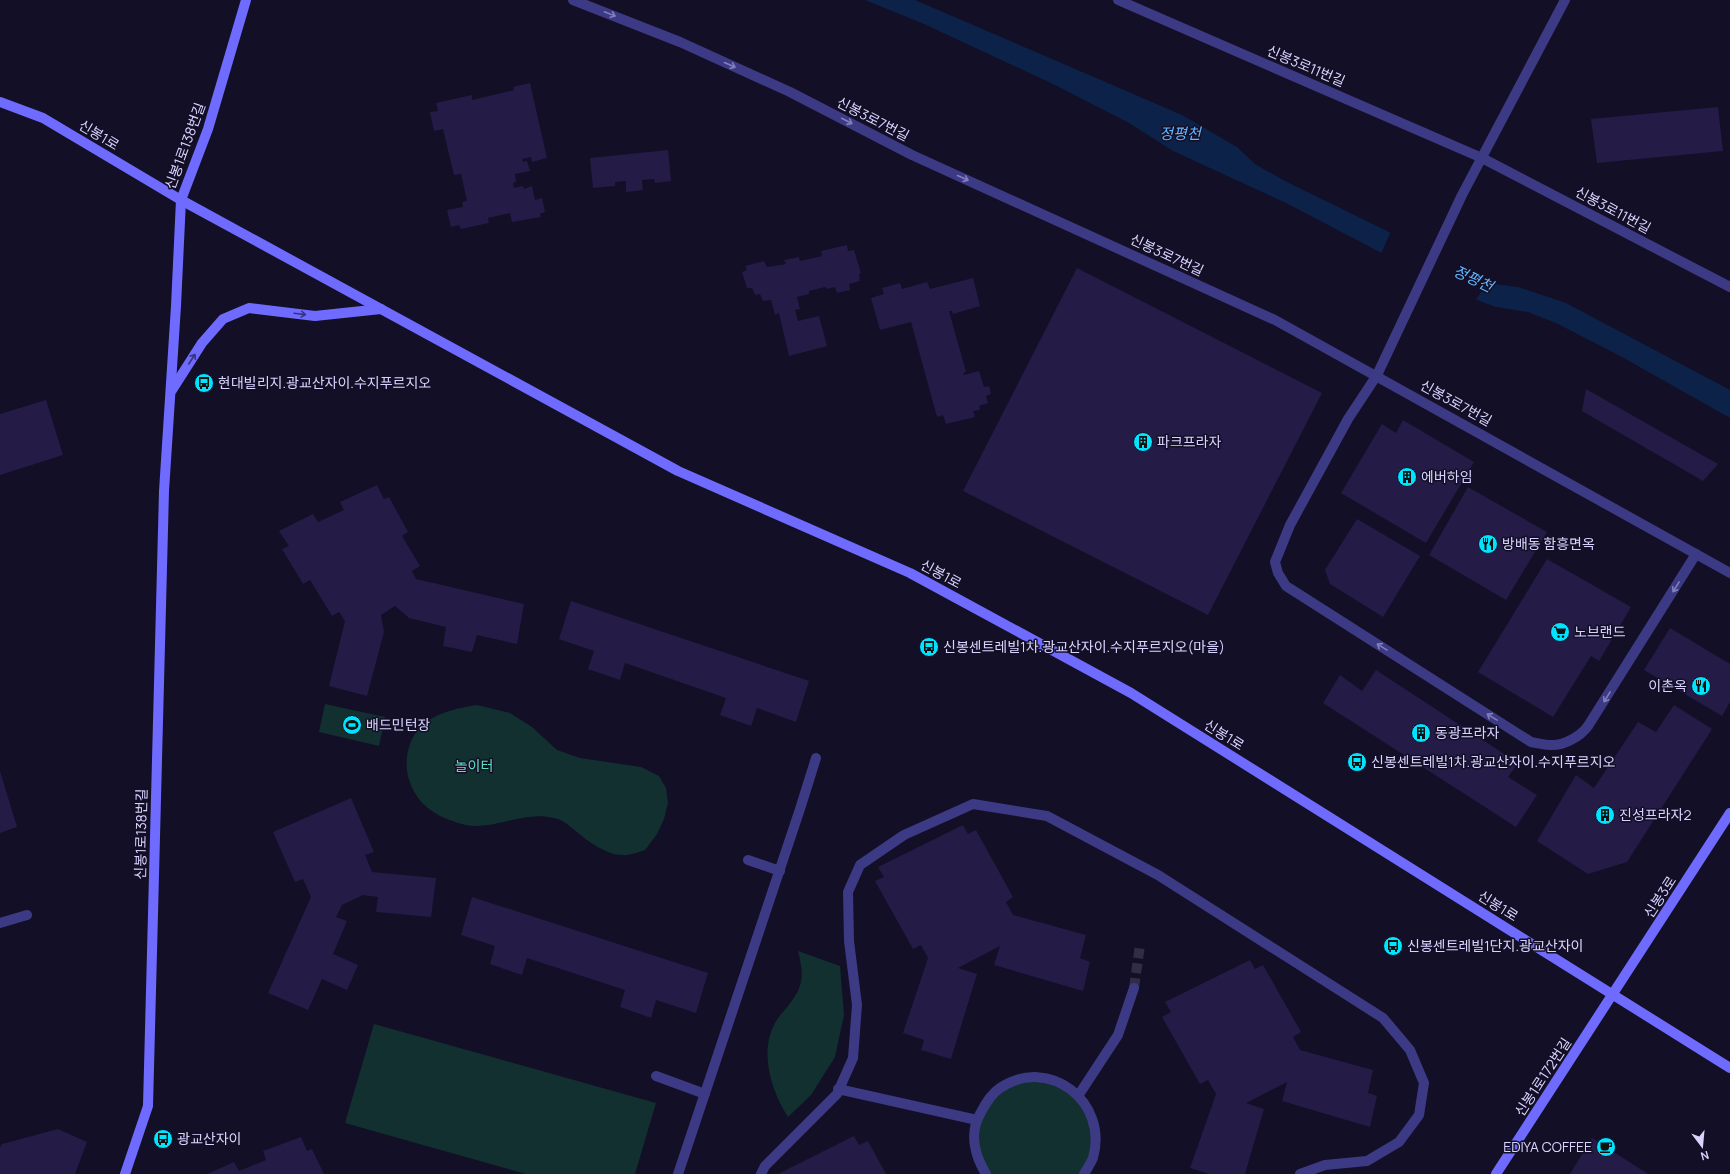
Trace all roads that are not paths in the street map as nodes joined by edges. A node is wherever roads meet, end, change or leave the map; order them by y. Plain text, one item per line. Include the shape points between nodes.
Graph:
1 (246, 0) edge
2 (574, 0) edge
3 (1118, 0) edge
4 (1565, 0) edge
5 (0, 102) edge
6 (1482, 158) junction
7 (181, 200) junction
8 (1730, 287) edge
9 (381, 309) junction
10 (1376, 375) junction
11 (171, 392) junction
12 (1696, 554) junction
13 (1730, 573) edge
14 (816, 758) dead end
15 (1730, 813) edge
16 (748, 860) dead end
17 (780, 871) junction
18 (27, 915) dead end
19 (0, 923) edge
20 (1134, 988) tunnel mouth
21 (1614, 995) junction
22 (1730, 1068) edge
23 (656, 1076) dead end
24 (838, 1089) junction
25 (705, 1094) junction
26 (1078, 1096) junction
27 (977, 1120) junction
28 (125, 1174) edge
29 (678, 1174) edge
30 (761, 1174) edge
31 (986, 1174) edge
32 (1084, 1174) edge
33 (1300, 1174) edge
34 (1496, 1174) edge

1 - 7 street, 신봉1로138번길 via 208,129
2 -> 10 street, 신봉3로7번길 via 680,42 790,92 912,155 1275,320
3 - 6 street, 신봉3로11번길
4 - 6 street
5 - 7 street, 신봉1로 via 43,118
6 - 8 street, 신봉3로11번길
6 - 10 street
7 - 9 street, 신봉1로
7 - 11 street, 신봉1로138번길
11 -> 9 street via 202,343 223,319 249,308 315,316
9 - 21 street, 신봉1로 via 678,471 910,573 1131,693
10 - 12 street, 신봉3로7번길
12 -> 10 street via 1585,731 1568,742 1551,746 1531,742 1286,586 1278,573 1275,562 1290,525 1348,419
11 - 28 street, 신봉1로138번길 via 164,492 148,1106
12 - 13 street, 신봉3로7번길
14 - 17 street
15 - 21 street, 신봉3로
16 - 17 street
17 - 25 street
18 - 19 street
20 - 26 street via 1118,1035
21 - 22 street, 신봉1로
21 - 34 street, 신봉1로172번길
23 - 25 street
24 - 27 street
24 - 30 street via 837,1094 765,1166
24 - 33 street via 853,1058 858,1005 849,940 848,892 860,865 904,835 973,804 1047,816 1158,875 1383,1018 1410,1050 1424,1083 1419,1115 1399,1142 1367,1161 1325,1165
25 - 29 street
26 - 27 street via 1055,1081 1037,1078 1018,1080 1000,1088 987,1102
26 - 32 street via 1086,1104 1094,1121 1096,1140 1092,1159
27 - 31 street via 974,1141 978,1162

